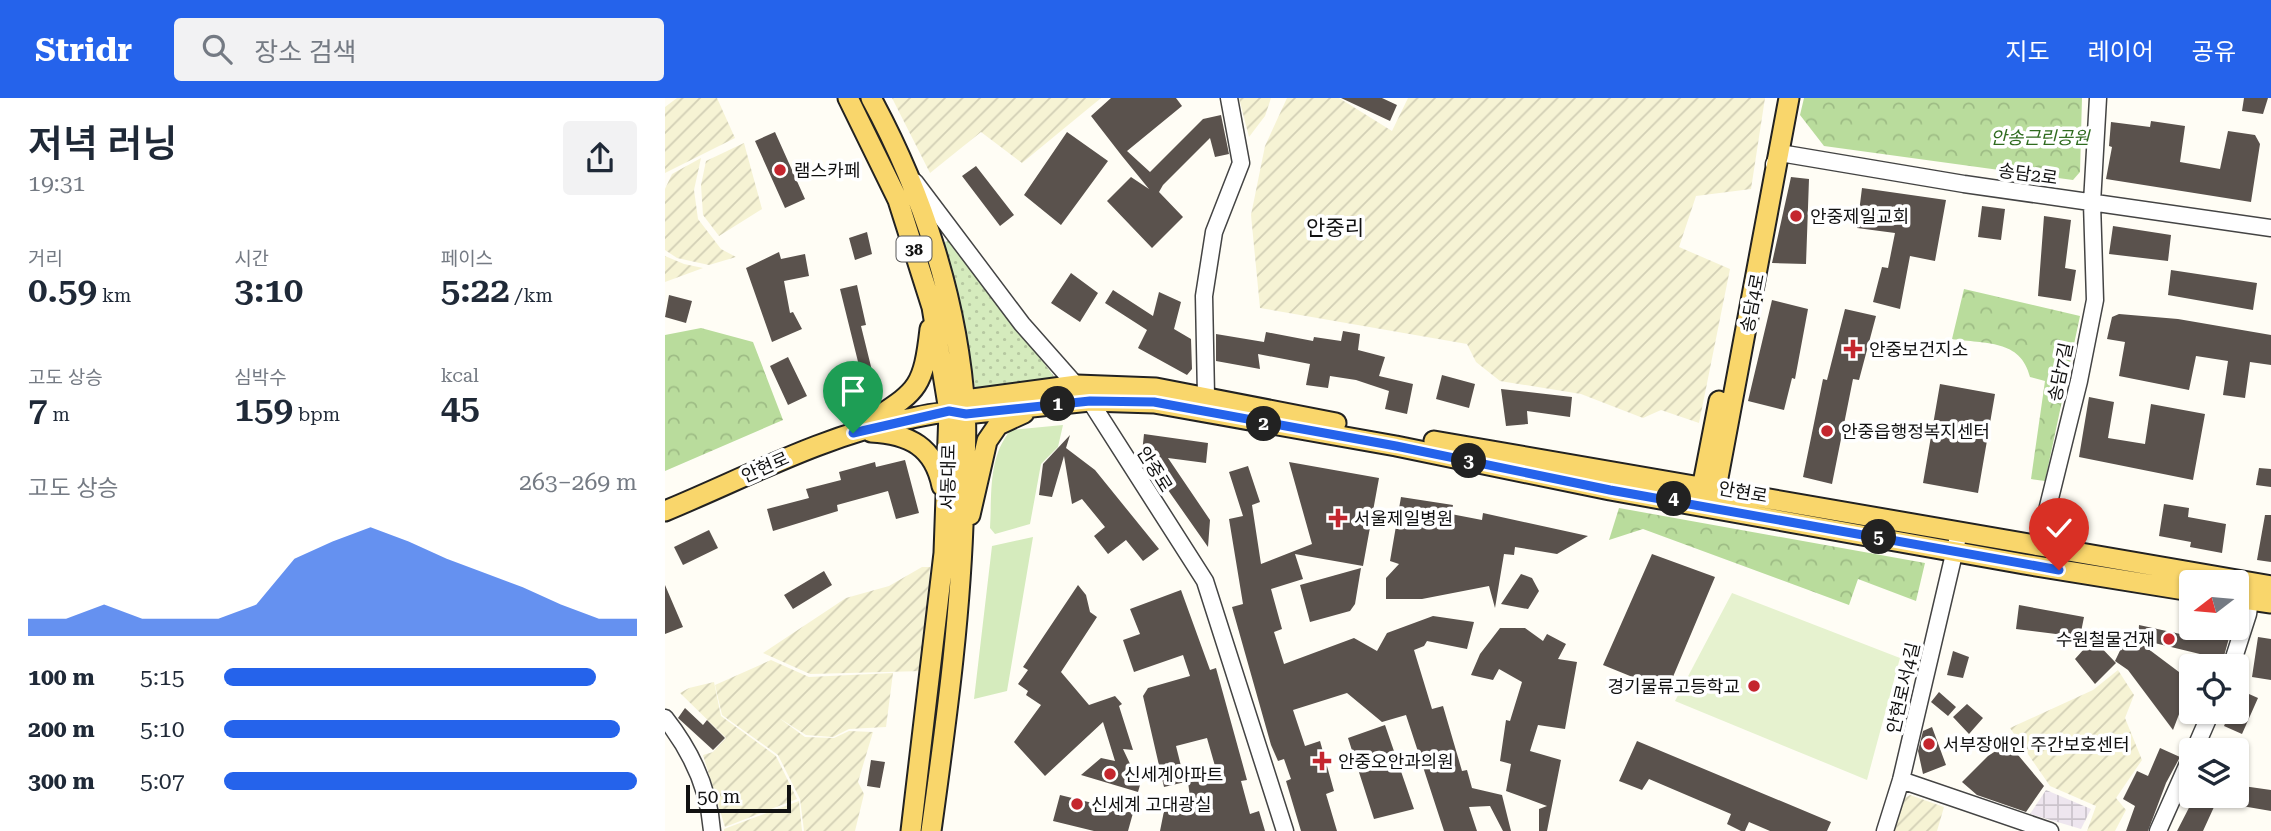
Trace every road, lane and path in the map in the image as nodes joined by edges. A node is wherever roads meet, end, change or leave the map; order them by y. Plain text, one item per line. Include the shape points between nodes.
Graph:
1 (848, 98) edge
2 (871, 98) edge
3 (1229, 98) edge
4 (1778, 98) edge
5 (1789, 98) edge
6 (2098, 98) edge
7 (1780, 153) junction
8 (908, 172) junction
9 (1767, 175) junction
10 (2092, 203) junction
11 (2271, 228) edge
12 (932, 307) junction
13 (1077, 385) junction
14 (1206, 396) junction
15 (1090, 401) junction
16 (1041, 405) junction
17 (960, 408) junction
18 (853, 433) junction
19 (1708, 496) junction
20 (947, 509) junction
21 (665, 511) edge
22 (1958, 532) junction
23 (964, 534) junction
24 (2038, 547) junction
25 (1955, 552) junction
26 (2179, 589) edge
27 (2253, 592) edge
28 (2271, 603) edge
29 (2235, 654) edge
30 (665, 718) edge
31 (1901, 780) junction
32 (2179, 784) edge
33 (712, 831) edge
34 (911, 831) edge
35 (931, 831) edge
36 (1285, 831) edge
37 (1885, 831) edge
38 (2050, 831) edge
39 (2158, 831) edge

1 - 12 main road, 서동대로 / 38 via 898,200
2 - 8 main road, 서동대로 / 38
3 - 14 street via 1241,163 1215,232 1204,296
4 - 9 main road, 송담4로
5 - 7 main road, 송담4로
6 - 10 street, 송담7길
7 - 9 street
7 - 10 street, 송담2로
7 - 19 main road, 송담4로
8 - 13 street, 안중로 via 1022,324
8 - 17 main road, 서동대로 / 38 via 944,282 957,340
9 - 19 main road, 송담4로
10 - 11 street, 송담2로
10 - 24 street, 송담7길 via 2095,299
12 - 17 main road, 서동대로 / 38
12 - 18 main road via 925,370 914,388 901,402
13 - 14 main road, 안현로 via 1156,388
13 - 15 street, 안중로
13 - 17 main road, 안현로
14 - 19 main road, 안현로
15 - 16 main road, 안현로
15 - 19 main road, 안현로 via 1154,402
15 - 36 street, 안중로 via 1205,581
16 - 17 main road, 안현로
16 - 23 main road via 1005,421 991,433
17 - 18 main road, 안현로
17 - 20 main road, 서동대로 / 38
17 - 23 main road, 서동대로 / 38
18 - 20 main road via 901,435 920,444 936,468
18 - 21 main road, 안현로 via 793,454
19 - 22 main road, 안현로
19 - 25 main road, 안현로
20 - 34 main road, 서동대로 / 38
22 - 24 main road, 안현로
22 - 25 street, 안현로서4길
23 - 35 main road, 서동대로 / 38
24 - 27 main road, 안현로
25 - 26 main road, 안현로
25 - 31 street, 안현로서4길
27 - 28 main road, 안현로
27 - 29 street
30 - 33 street via 687,746 702,783
31 - 37 street, 안현로서4길
31 - 38 street
32 - 39 street

